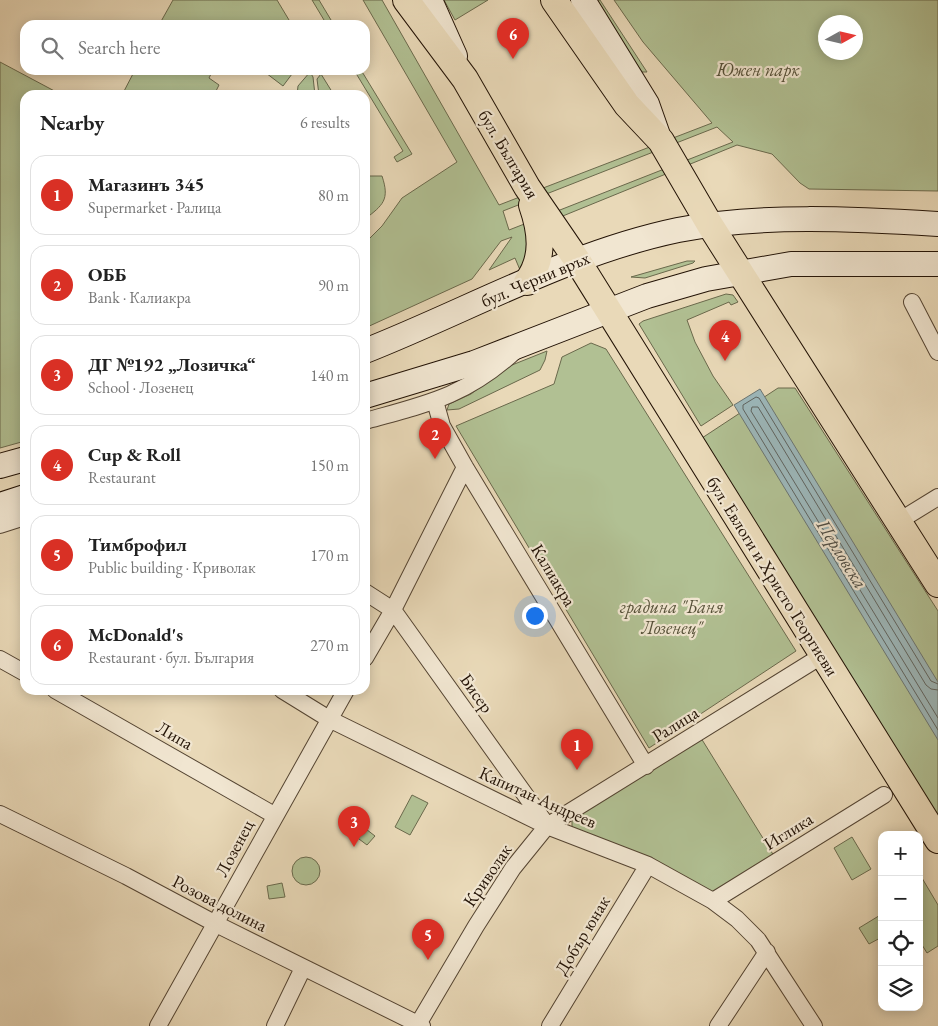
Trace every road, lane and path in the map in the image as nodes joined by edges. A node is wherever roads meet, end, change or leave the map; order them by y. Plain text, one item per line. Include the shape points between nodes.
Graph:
1 (406, 0) edge
2 (430, 0) edge
3 (554, 0) edge
4 (583, 0) edge
5 (465, 79) junction
6 (661, 141) junction
7 (527, 188) junction
8 (880, 222) junction
9 (938, 224) edge
10 (710, 225) junction
11 (938, 238) edge
12 (577, 260) junction
13 (938, 264) edge
14 (741, 272) junction
15 (527, 282) junction
16 (912, 302) dead end
17 (608, 311) junction
18 (524, 343) junction
19 (370, 349) edge
20 (938, 352) edge
21 (370, 394) edge
22 (435, 401) junction
23 (370, 420) edge
24 (20, 460) edge
25 (0, 466) edge
26 (465, 466) junction
27 (938, 497) edge
28 (20, 499) edge
29 (0, 505) edge
30 (20, 519) edge
31 (899, 521) junction
32 (0, 525) edge
33 (938, 584) edge
34 (370, 595) edge
35 (393, 610) junction
36 (370, 649) edge
37 (822, 655) junction
38 (0, 659) edge
39 (20, 670) edge
40 (64, 695) edge
41 (290, 695) edge
42 (343, 695) edge
43 (329, 719) junction
44 (646, 766) junction
45 (884, 795) dead end
46 (0, 814) edge
47 (274, 815) junction
48 (547, 826) junction
49 (938, 840) edge
50 (648, 865) junction
51 (713, 901) junction
52 (216, 924) junction
53 (767, 952) junction
54 (303, 968) junction
55 (419, 1025) edge
56 (158, 1026) edge
57 (276, 1026) edge
58 (550, 1026) edge
59 (718, 1026) edge
60 (814, 1026) edge

1 - 5 main road, бул. България
2 - 5 main road
3 - 6 main road via 627,105
4 - 6 main road via 647,104
5 - 7 main road, бул. България
6 - 10 main road
7 - 12 main road, бул. България
7 - 15 main road via 540,239 538,263
8 - 9 main road
8 - 10 main road, бул. Черни връх via 761,221
8 - 11 main road
10 - 12 main road, бул. Черни връх via 639,240
10 - 14 main road
12 - 15 main road, бул. Черни връх
12 - 17 main road, бул. България
13 - 14 main road via 800,264
14 - 17 main road via 671,289
14 - 31 main road
15 - 19 main road, бул. Черни връх
16 - 20 street
17 - 18 main road
17 - 37 main road, бул. Евлоги и Христо Георгиеви
18 - 21 main road via 474,363
18 - 22 street via 498,367 471,385
22 - 23 street
22 - 26 street, Калиакра via 442,426
24 - 25 main road
26 - 35 street
26 - 44 street, Калиакра
27 - 31 street
28 - 29 main road
30 - 32 street
31 - 33 main road
34 - 35 street, Бисер
35 - 36 street
35 - 48 street, Бисер
37 - 44 street, Ралица
37 - 49 main road, бул. Евлоги и Христо Георгиеви
38 - 39 street
40 - 47 street, Липа
41 - 43 street, Капитан Андреев
42 - 43 street, Лозенец
43 - 47 street, Лозенец
43 - 48 street, Капитан Андреев
44 - 48 street, Ралица
45 - 51 street, Иглика
46 - 52 street, Розова долина
47 - 52 street, Лозенец
48 - 50 street, Капитан Андреев
48 - 55 street, Криволак via 513,868
50 - 51 street, Капитан Андреев
50 - 58 street, Добър юнак
51 - 53 street, Капитан Андреев via 750,930
52 - 54 street, Розова долина
52 - 56 street, Лозенец
53 - 59 street
53 - 60 street
54 - 55 street, Розова долина
54 - 57 street

